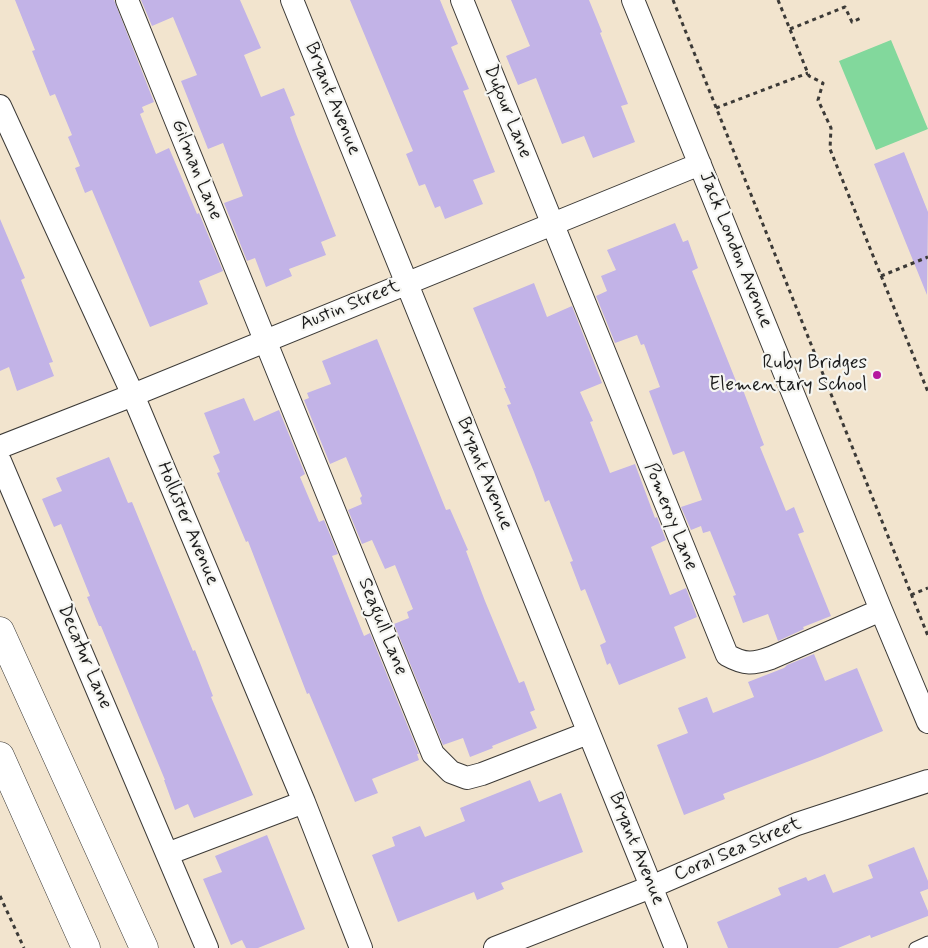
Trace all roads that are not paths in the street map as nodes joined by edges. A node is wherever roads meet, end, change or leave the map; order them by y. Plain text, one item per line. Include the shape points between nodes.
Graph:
1 (127, 0) edge
2 (292, 0) edge
3 (462, 0) edge
4 (633, 0) edge
5 (0, 106) edge
6 (700, 164) junction
7 (552, 224) junction
8 (406, 283) junction
9 (266, 341) junction
10 (133, 395) junction
11 (0, 447) edge
12 (0, 461) edge
13 (880, 610) junction
14 (0, 631) edge
15 (928, 722) edge
16 (588, 733) junction
17 (0, 756) edge
18 (928, 781) edge
19 (304, 802) junction
20 (167, 854) junction
21 (651, 887) junction
22 (928, 942) edge
23 (86, 948) edge
24 (144, 948) edge
25 (207, 948) edge
26 (361, 948) edge
27 (495, 948) edge
28 (676, 948) edge
29 (915, 948) edge

1 - 9 street, Gilman Lane
2 - 8 street, Bryant Avenue
3 - 7 street, Dufour Lane
4 - 6 street, Jack London Avenue
5 - 10 street, Hollister Avenue
6 - 7 street, Austin Street
6 - 13 street, Jack London Avenue
7 - 8 street, Austin Street
7 - 13 street, Pomeroy Lane via 728,655 739,662 754,663 771,658
8 - 9 street, Austin Street
8 - 16 street, Bryant Avenue
9 - 10 street, Austin Street
9 - 16 street, Seagull Lane via 433,754 450,772 467,778
10 - 11 street, Austin Street
10 - 19 street, Hollister Avenue
12 - 20 street, Decatur Lane
13 - 15 street, Jack London Avenue
14 - 24 street
16 - 21 street, Bryant Avenue
17 - 23 street
18 - 21 street, Coral Sea Street via 797,824
19 - 20 street
19 - 26 street, Hollister Avenue
20 - 25 street, Decatur Lane
21 - 27 street, Coral Sea Street
21 - 28 street, Bryant Avenue
22 - 29 lane

